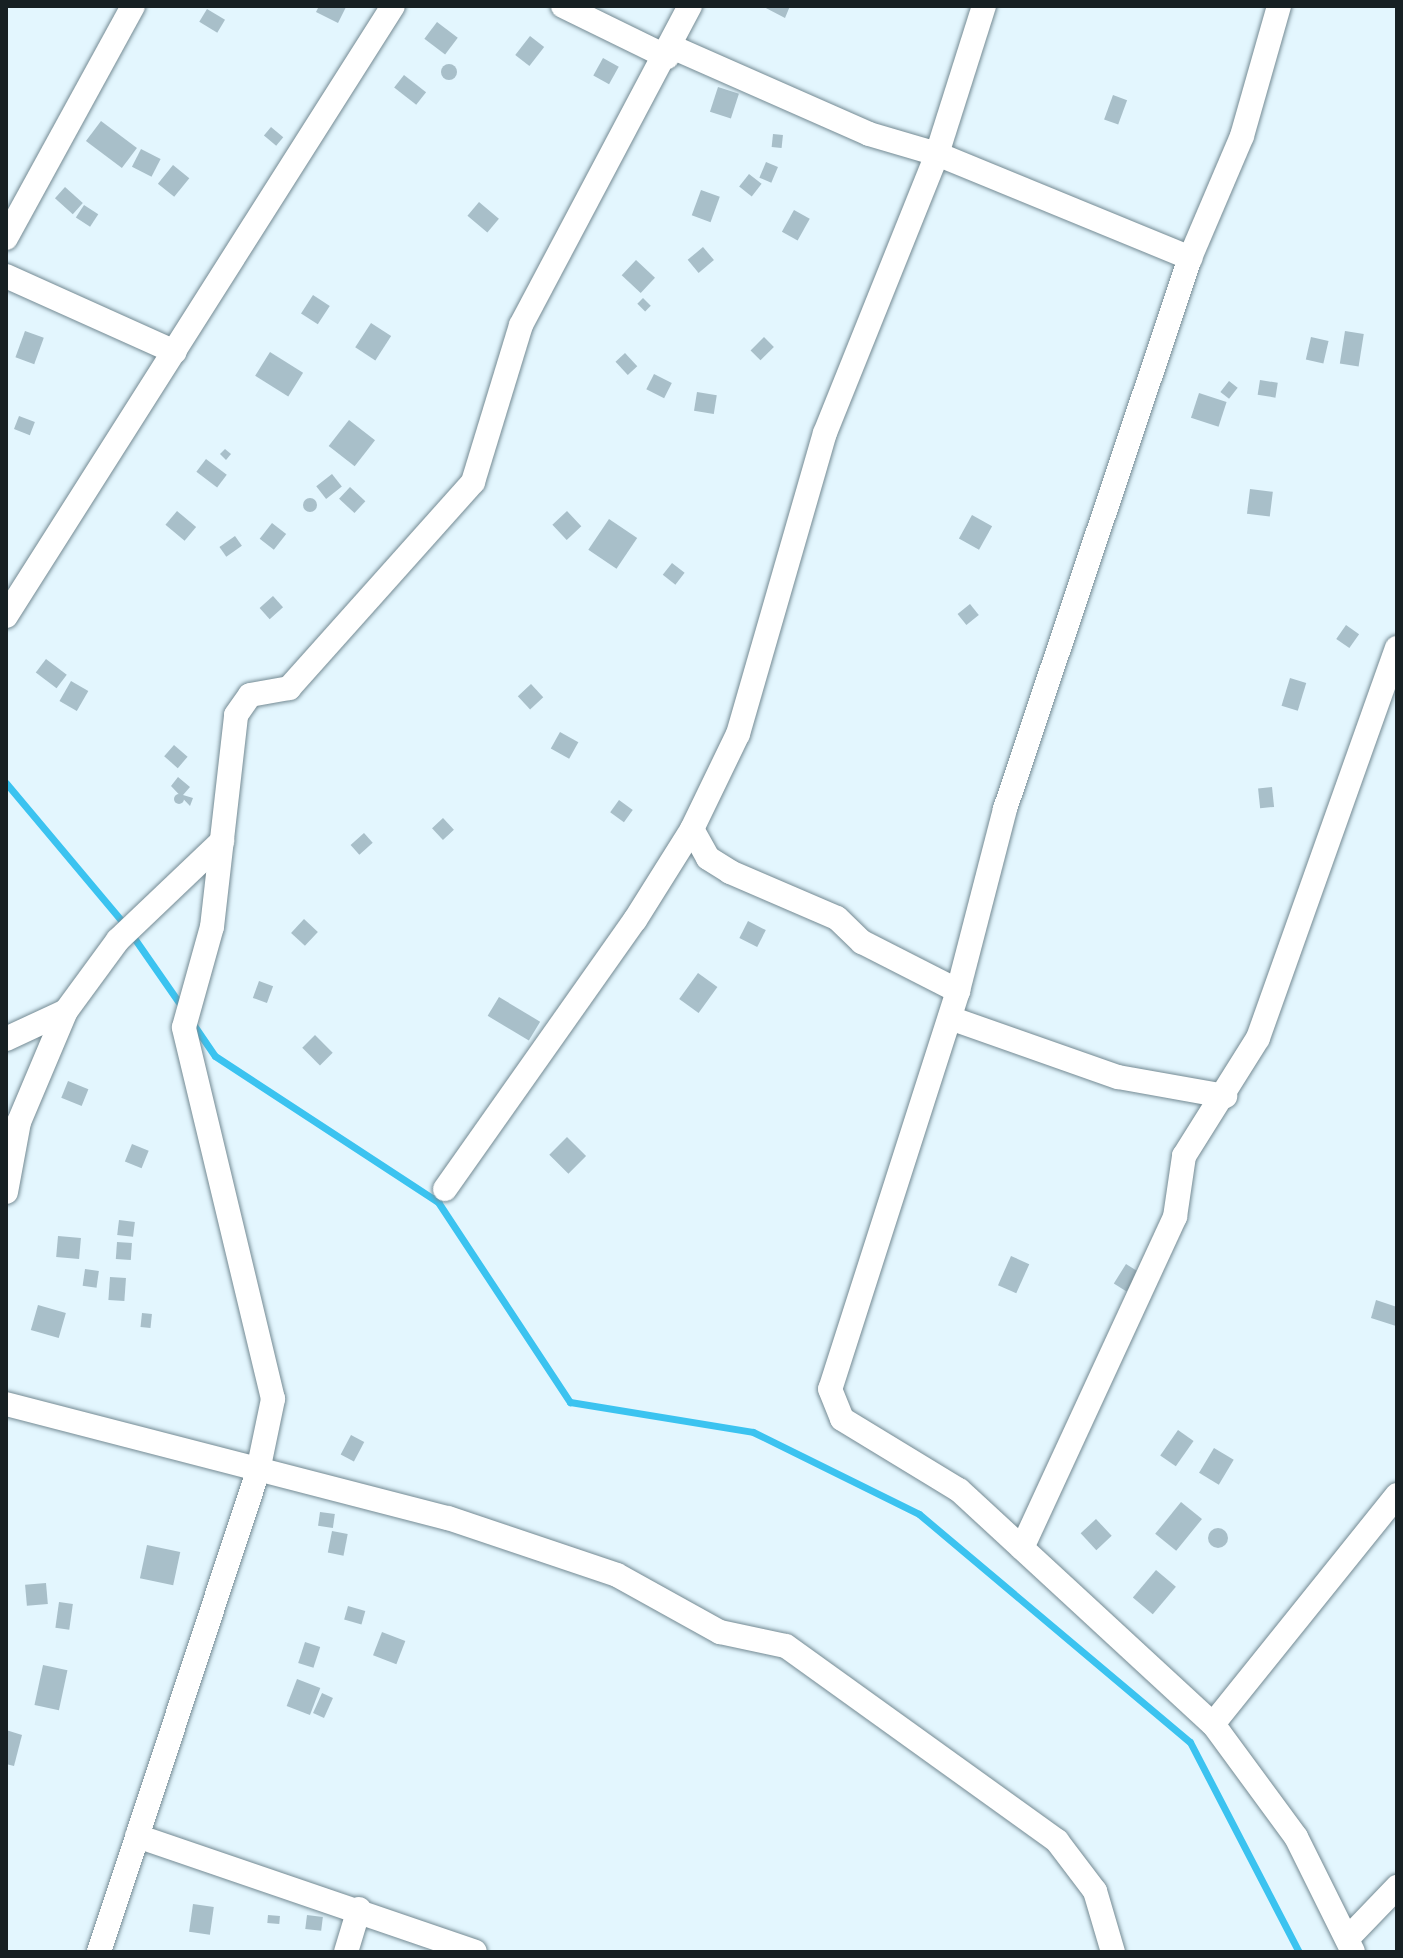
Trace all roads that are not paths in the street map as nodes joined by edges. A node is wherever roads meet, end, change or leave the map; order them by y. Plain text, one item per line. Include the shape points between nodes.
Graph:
1 (133, 6) edge
2 (393, 6) edge
3 (563, 6) edge
4 (690, 6) edge
5 (984, 6) edge
6 (1279, 6) edge
7 (670, 52) junction
8 (937, 154) junction
9 (6, 238) edge
10 (1190, 258) junction
11 (6, 276) edge
12 (175, 352) junction
13 (6, 616) edge
14 (1397, 648) edge
15 (692, 829) junction
16 (222, 841) junction
17 (958, 991) junction
18 (66, 1011) junction
19 (950, 1018) junction
20 (6, 1039) edge
21 (1225, 1096) junction
22 (445, 1189) dead end
23 (6, 1192) edge
24 (6, 1404) edge
25 (258, 1471) junction
26 (1397, 1495) edge
27 (1022, 1548) junction
28 (1213, 1724) junction
29 (137, 1836) junction
30 (1397, 1887) edge
31 (359, 1909) junction
32 (1350, 1945) edge
33 (99, 1952) edge
34 (346, 1952) edge
35 (475, 1952) edge
36 (1113, 1952) edge

1 - 9 street
2 - 12 street
3 - 7 street
4 - 7 street
5 - 8 street
6 - 10 street via 1242,136
7 - 8 street via 869,134
7 - 16 street via 521,325 473,482 289,688 250,695 236,715
8 - 10 street
8 - 15 street via 825,433 738,734
10 - 17 street via 1005,809
11 - 12 street
12 - 13 street
14 - 21 street via 1258,1038
15 - 17 street via 708,858 730,872 837,918 874,949
15 - 22 street
16 - 18 street via 118,940
16 - 25 street via 212,927 184,1027 273,1399
17 - 19 street
18 - 20 street
18 - 23 street via 19,1122
19 - 21 street via 1018,1036 1108,1075
19 - 27 street via 830,1389 842,1419 922,1462
21 - 27 street via 1184,1156 1175,1217
24 - 25 street
25 - 29 street
25 - 36 street via 587,1563 683,1616 786,1646 1057,1841 1095,1891
26 - 28 street
27 - 28 street
28 - 32 street via 1296,1837
29 - 31 street
29 - 33 street
30 - 32 street
31 - 34 street
31 - 35 street

